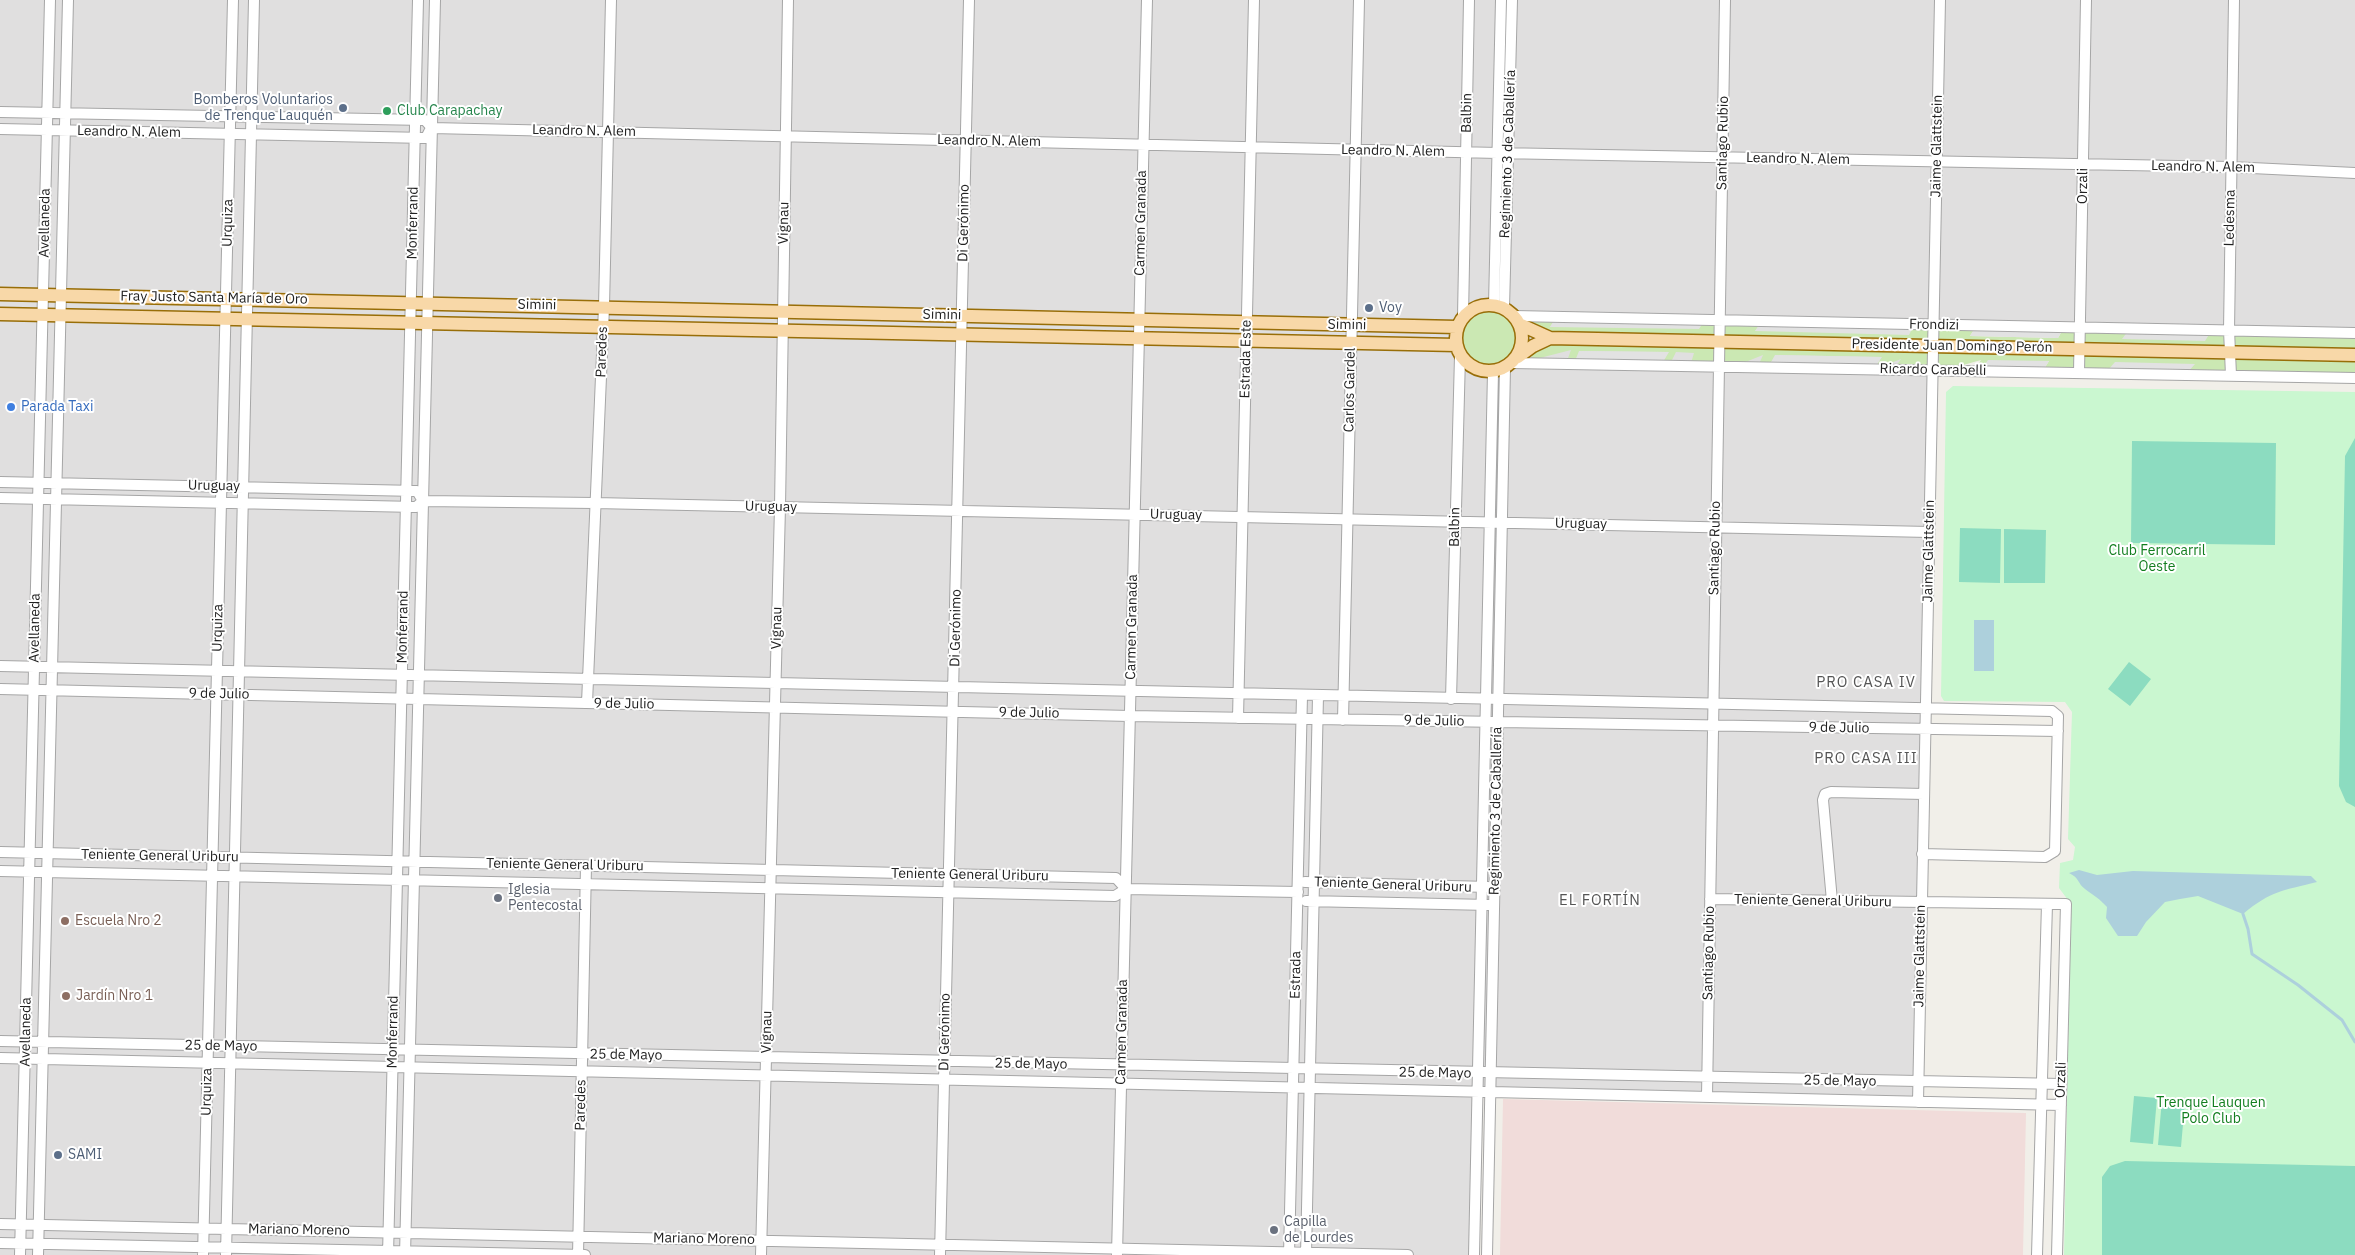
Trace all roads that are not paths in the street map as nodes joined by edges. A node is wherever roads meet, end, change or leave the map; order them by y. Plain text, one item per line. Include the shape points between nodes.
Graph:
1 (50, 0) edge
2 (68, 0) edge
3 (233, 0) edge
4 (254, 0) edge
5 (418, 0) edge
6 (435, 0) edge
7 (611, 0) edge
8 (788, 0) edge
9 (969, 0) edge
10 (1147, 0) edge
11 (1254, 0) edge
12 (1359, 0) edge
13 (1469, 0) edge
14 (1501, 0) edge
15 (1512, 0) edge
16 (1725, 0) edge
17 (1940, 0) edge
18 (2086, 0) edge
19 (2234, 0) edge
20 (0, 112) edge
21 (48, 113) junction
22 (65, 113) junction
23 (230, 116) junction
24 (251, 116) junction
25 (415, 119) junction
26 (432, 128) junction
27 (0, 130) edge
28 (47, 130) junction
29 (65, 131) junction
30 (608, 132) junction
31 (230, 134) junction
32 (251, 134) junction
33 (786, 136) junction
34 (415, 138) junction
35 (966, 140) junction
36 (1143, 145) junction
37 (1251, 147) junction
38 (1356, 150) junction
39 (1466, 152) junction
40 (1503, 153) junction
41 (1722, 158) junction
42 (1936, 162) junction
43 (2083, 164) junction
44 (2231, 167) junction
45 (2355, 173) edge
46 (0, 294) edge
47 (43, 294) junction
48 (61, 295) junction
49 (226, 299) junction
50 (247, 299) junction
51 (411, 302) junction
52 (428, 303) junction
53 (604, 307) junction
54 (783, 311) junction
55 (1508, 313) junction
56 (0, 314) edge
57 (43, 315) junction
58 (60, 315) junction
59 (963, 315) junction
60 (225, 319) junction
61 (247, 319) junction
62 (1139, 320) junction
63 (1719, 321) junction
64 (1247, 322) junction
65 (1460, 322) junction
66 (410, 323) junction
67 (427, 323) junction
68 (1352, 325) junction
69 (1933, 325) junction
70 (603, 327) junction
71 (2080, 328) junction
72 (2229, 330) junction
73 (782, 331) junction
74 (2355, 333) edge
75 (962, 334) junction
76 (1139, 338) junction
77 (1550, 338) junction
78 (1246, 340) junction
79 (1719, 341) junction
80 (1351, 343) junction
81 (1933, 346) junction
82 (2080, 349) junction
83 (1458, 350) junction
84 (2230, 352) junction
85 (2355, 355) edge
86 (1506, 365) junction
87 (1718, 366) junction
88 (1932, 370) junction
89 (2079, 372) junction
90 (2230, 375) junction
91 (2355, 378) edge
92 (0, 482) edge
93 (39, 483) junction
94 (56, 483) junction
95 (221, 486) junction
96 (243, 487) junction
97 (406, 491) junction
98 (0, 498) edge
99 (38, 499) junction
100 (56, 499) junction
101 (423, 500) junction
102 (221, 503) junction
103 (243, 503) junction
104 (595, 503) junction
105 (406, 506) junction
106 (780, 507) junction
107 (958, 510) junction
108 (1134, 514) junction
109 (1243, 517) junction
110 (1347, 519) junction
111 (1455, 522) junction
112 (1490, 522) junction
113 (1502, 522) junction
114 (1716, 528) junction
115 (1929, 532) junction
116 (0, 666) edge
117 (34, 666) junction
118 (52, 667) junction
119 (217, 671) junction
120 (239, 671) junction
121 (402, 675) junction
122 (419, 676) junction
123 (588, 679) junction
124 (775, 684) junction
125 (954, 688) junction
126 (0, 689) edge
127 (34, 690) junction
128 (52, 690) junction
129 (1130, 692) junction
130 (216, 694) junction
131 (1239, 694) junction
132 (238, 695) junction
133 (1302, 696) junction
134 (1318, 696) junction
135 (1343, 696) junction
136 (401, 699) junction
137 (418, 699) junction
138 (1451, 699) junction
139 (1486, 699) junction
140 (1498, 700) junction
141 (587, 703) junction
142 (1712, 704) junction
143 (775, 707) junction
144 (1925, 708) junction
145 (953, 712) junction
146 (1130, 716) junction
147 (1238, 718) junction
148 (1301, 719) junction
149 (1317, 719) junction
150 (1343, 720) junction
151 (1486, 722) junction
152 (1498, 722) junction
153 (1712, 726) junction
154 (1925, 729) junction
155 (2058, 731) junction
156 (1924, 794) junction
157 (0, 852) edge
158 (30, 853) junction
159 (48, 853) junction
160 (1922, 854) junction
161 (212, 857) junction
162 (235, 858) junction
163 (398, 861) junction
164 (415, 862) junction
165 (586, 866) junction
166 (771, 870) junction
167 (0, 871) edge
168 (29, 872) junction
169 (47, 872) junction
170 (949, 874) junction
171 (212, 876) junction
172 (234, 876) junction
173 (397, 880) junction
174 (414, 880) junction
175 (1312, 882) junction
176 (586, 884) junction
177 (1482, 887) junction
178 (1126, 888) junction
179 (1495, 888) junction
180 (770, 889) junction
181 (949, 892) junction
182 (1298, 892) junction
183 (1710, 899) junction
184 (1312, 901) junction
185 (1832, 901) junction
186 (1922, 903) junction
187 (2047, 904) junction
188 (2066, 904) joint
189 (1482, 905) junction
190 (1494, 905) junction
191 (0, 1041) edge
192 (25, 1042) junction
193 (43, 1042) junction
194 (208, 1046) junction
195 (230, 1046) junction
196 (393, 1050) junction
197 (410, 1050) junction
198 (582, 1054) junction
199 (0, 1058) edge
200 (766, 1058) junction
201 (25, 1059) junction
202 (43, 1059) junction
203 (945, 1062) junction
204 (207, 1063) junction
205 (230, 1063) junction
206 (1121, 1066) junction
207 (392, 1067) junction
208 (410, 1067) junction
209 (1294, 1069) junction
210 (1309, 1070) junction
211 (582, 1071) junction
212 (1479, 1074) junction
213 (1491, 1074) junction
214 (766, 1075) junction
215 (1707, 1078) junction
216 (944, 1079) junction
217 (1918, 1082) junction
218 (1121, 1083) junction
219 (2061, 1084) junction
220 (2042, 1085) junction
221 (1293, 1087) junction
222 (1308, 1087) junction
223 (1478, 1091) junction
224 (1491, 1091) junction
225 (1707, 1096) junction
226 (1918, 1102) junction
227 (2041, 1105) junction
228 (2061, 1105) junction
229 (0, 1224) edge
230 (21, 1224) junction
231 (39, 1225) junction
232 (203, 1228) junction
233 (226, 1229) junction
234 (388, 1232) junction
235 (406, 1233) junction
236 (578, 1237) junction
237 (762, 1241) junction
238 (0, 1243) edge
239 (20, 1243) junction
240 (38, 1244) junction
241 (940, 1250) edge
242 (203, 1251) edge
243 (226, 1251) edge
244 (1117, 1252) edge
245 (388, 1253) edge
246 (405, 1253) edge
247 (1289, 1254) edge
248 (1306, 1254) edge
249 (20, 1255) edge
250 (38, 1255) edge
251 (578, 1255) edge
252 (585, 1255) edge
253 (761, 1255) edge
254 (1408, 1255) edge
255 (1474, 1255) edge
256 (1487, 1255) edge
257 (2037, 1255) edge
258 (2057, 1255) edge

1 - 21 street, Avellaneda
2 - 22 street, Avellaneda
3 - 23 street, Urquiza
4 - 24 street, Urquiza
5 - 25 street, Monferrand
6 - 26 street, Monferrand
7 - 30 street, Paredes
8 - 33 street, Vignau
9 - 35 street, Di Gerónimo
10 - 36 street, Carmen Granada
11 - 37 street, Estrada Este
12 - 38 street, Carlos Gardel
13 - 39 street, Balbin
14 - 40 street, Regimiento 3 de Caballería
15 - 40 street, Regimiento 3 de Caballería
16 - 41 street, Santiago Rubio
17 - 42 street, Jaime Glattstein
18 - 43 street, Orzali
19 - 44 street, Ledesma
20 - 21 street, Leandro N. Alem
21 - 22 street, Leandro N. Alem
21 - 28 street, Avellaneda
22 - 23 street, Leandro N. Alem
22 - 29 street, Avellaneda
23 - 24 street, Leandro N. Alem
23 - 31 street, Urquiza
24 - 25 street, Leandro N. Alem
24 - 32 street, Urquiza
25 - 26 street, Leandro N. Alem via 425,120
25 - 34 street, Monferrand
26 - 30 street, Leandro N. Alem
26 - 34 street via 426,138
26 - 52 street, Monferrand
27 - 28 street, Leandro N. Alem
28 - 29 street, Leandro N. Alem
28 - 47 street, Avellaneda
29 - 31 street, Leandro N. Alem
29 - 48 street, Avellaneda
30 - 33 street, Leandro N. Alem
30 - 53 street, Paredes
31 - 32 street, Leandro N. Alem
31 - 49 street, Urquiza
32 - 34 street, Leandro N. Alem
32 - 50 street, Urquiza
33 - 35 street, Leandro N. Alem
33 - 54 street, Vignau
34 - 51 street, Monferrand
35 - 36 street, Leandro N. Alem
35 - 59 street, Di Gerónimo
36 - 37 street, Leandro N. Alem
36 - 62 street, Carmen Granada
37 - 38 street, Leandro N. Alem
37 - 64 street, Estrada Este
38 - 39 street, Leandro N. Alem
38 - 68 street, Carlos Gardel
39 - 40 street, Leandro N. Alem
39 - 65 street, Balbin
40 - 41 street, Leandro N. Alem
40 - 55 street, Regimiento 3 de Caballería
41 - 42 street, Leandro N. Alem
41 - 63 street, Santiago Rubio
42 - 43 street, Leandro N. Alem
42 - 69 street, Jaime Glattstein
43 - 44 street, Leandro N. Alem
43 - 71 street, Orzali
44 - 45 street, Leandro N. Alem
44 - 72 street, Ledesma
46 - 47 main road, Fray Justo Santa María de Oro
47 - 48 main road, Fray Justo Santa María de Oro
47 - 57 street, Avellaneda
48 - 49 main road, Fray Justo Santa María de Oro
48 - 58 street, Avellaneda
49 - 50 main road, Fray Justo Santa María de Oro
49 - 60 street, Urquiza
50 - 51 main road, Fray Justo Santa María de Oro
50 - 61 street, Urquiza
51 - 52 main road, Fray Justo Santa María de Oro
51 - 66 street, Monferrand
52 - 53 main road, Simini
52 - 67 street, Monferrand
53 - 54 main road, Simini
53 - 70 street, Paredes
54 - 59 main road, Simini
54 - 73 street, Vignau
55 - 63 street, Frondizi
55 - 65 main road via 1483,305 1472,309
55 - 77 main road, Presidente Juan Domingo Perón
55 - 86 main road via 1522,337 1521,346
56 - 57 main road, Fray Justo Santa María de Oro
57 - 58 main road, Fray Justo Santa María de Oro
57 - 93 street, Avellaneda
58 - 60 main road, Fray Justo Santa María de Oro
58 - 94 street, Avellaneda
59 - 62 main road, Simini
59 - 75 street, Di Gerónimo
60 - 61 main road, Fray Justo Santa María de Oro
60 - 95 street, Urquiza
61 - 66 main road, Fray Justo Santa María de Oro
61 - 96 street, Urquiza
62 - 64 main road, Simini
62 - 76 street, Carmen Granada
63 - 69 street, Frondizi
63 - 79 street, Santiago Rubio
64 - 68 main road, Simini
64 - 78 street, Estrada Este
65 - 68 main road, Simini
65 - 83 main road
66 - 67 main road, Fray Justo Santa María de Oro
66 - 97 street, Monferrand
67 - 70 main road, Simini
67 - 101 street, Monferrand
68 - 80 street, Carlos Gardel
69 - 71 street, Frondizi
69 - 81 street, Jaime Glattstein
70 - 73 main road, Simini
70 - 104 street, Paredes
71 - 72 street, Frondizi
71 - 82 street, Orzali
72 - 74 street, Frondizi
72 - 84 street, Ledesma
73 - 75 main road, Simini
73 - 106 street, Vignau
75 - 76 main road, Simini
75 - 107 street, Di Gerónimo
76 - 78 main road, Simini
76 - 108 street, Carmen Granada
77 - 79 main road, Presidente Juan Domingo Perón
77 - 86 main road, Presidente Juan Domingo Perón
78 - 80 main road, Simini
78 - 109 street, Estrada Este
79 - 81 main road, Presidente Juan Domingo Perón
79 - 87 street, Santiago Rubio
80 - 83 main road, Simini
80 - 110 street, Carlos Gardel
81 - 82 main road, Presidente Juan Domingo Perón
81 - 88 street, Jaime Glattstein
82 - 84 main road, Presidente Juan Domingo Perón
82 - 89 street, Orzali
83 - 86 main road via 1474,368
83 - 111 street, Balbin
84 - 85 main road, Presidente Juan Domingo Perón
84 - 90 street, Ledesma
86 - 87 street, Ricardo Carabelli
86 - 112 street, Regimiento 3 de Caballería
86 - 113 street, Regimiento 3 de Caballería
87 - 88 street, Ricardo Carabelli
87 - 114 street, Santiago Rubio
88 - 89 street, Ricardo Carabelli
88 - 115 street, Jaime Glattstein
89 - 90 street, Ricardo Carabelli
90 - 91 street, Ricardo Carabelli
92 - 93 street, Uruguay
93 - 94 street, Uruguay
93 - 99 street, Avellaneda
94 - 95 street, Uruguay
94 - 100 street, Avellaneda
95 - 96 street, Uruguay
95 - 102 street, Urquiza
96 - 97 street, Uruguay
96 - 103 street, Urquiza
97 - 101 street, Uruguay via 417,491
97 - 105 street, Monferrand
98 - 99 street, Uruguay
99 - 100 street, Uruguay
99 - 117 street, Avellaneda
100 - 102 street, Uruguay
100 - 118 street, Avellaneda
101 - 104 street, Uruguay
101 - 105 street, Uruguay via 416,506
101 - 122 street, Monferrand
102 - 103 street, Uruguay
102 - 119 street, Urquiza
103 - 105 street, Uruguay
103 - 120 street, Urquiza
104 - 106 street, Uruguay
104 - 123 street, Paredes
105 - 121 street, Monferrand
106 - 107 street, Uruguay
106 - 124 street, Vignau
107 - 108 street, Uruguay
107 - 125 street, Di Gerónimo
108 - 109 street, Uruguay
108 - 129 street, Carmen Granada
109 - 110 street, Uruguay
109 - 131 street, Estrada Este
110 - 111 street, Uruguay
110 - 135 street, Carlos Gardel
111 - 112 street, Uruguay
111 - 138 street, Balbin
112 - 113 street, Uruguay
112 - 139 street, Regimiento 3 de Caballería
113 - 114 street, Uruguay
113 - 140 street, Regimiento 3 de Caballería
114 - 115 street, Uruguay
114 - 142 street, Santiago Rubio
115 - 144 street, Jaime Glattstein
116 - 117 street, 9 de Julio
117 - 118 street, 9 de Julio
117 - 127 street, Avellaneda
118 - 119 street, 9 de Julio
118 - 128 street, Avellaneda
119 - 120 street, 9 de Julio
119 - 130 street, Urquiza
120 - 121 street, 9 de Julio
120 - 132 street, Urquiza
121 - 122 street, 9 de Julio
121 - 136 street, Monferrand
122 - 123 street, 9 de Julio
122 - 137 street, Monferrand
123 - 124 street, 9 de Julio
123 - 141 street, Paredes
124 - 125 street, 9 de Julio
124 - 143 street, Vignau
125 - 129 street, 9 de Julio
125 - 145 street, Di Gerónimo
126 - 127 street, 9 de Julio
127 - 128 street, 9 de Julio
127 - 158 street, Avellaneda
128 - 130 street, 9 de Julio
128 - 159 street, Avellaneda
129 - 131 street, 9 de Julio
129 - 146 street, Carmen Granada
130 - 132 street, 9 de Julio
130 - 161 street, Urquiza
131 - 133 street, 9 de Julio
131 - 147 street, Estrada Este
132 - 136 street, 9 de Julio
132 - 162 street, Urquiza
133 - 134 street, 9 de Julio
133 - 148 street, Estrada
134 - 135 street, 9 de Julio
134 - 149 street, Estrada
135 - 138 street, 9 de Julio
135 - 150 street, Carlos Gardel
136 - 137 street, 9 de Julio
136 - 163 street, Monferrand
137 - 141 street, 9 de Julio
137 - 164 street, Monferrand
138 - 139 street, 9 de Julio
139 - 140 street, 9 de Julio
139 - 151 street, Regimiento 3 de Caballería
140 - 142 street, 9 de Julio
140 - 152 street, Regimiento 3 de Caballería
141 - 143 street, 9 de Julio
142 - 144 street, 9 de Julio
142 - 153 street, Santiago Rubio
143 - 145 street, 9 de Julio
143 - 166 street, Vignau
144 - 154 street, Jaime Glattstein
144 - 155 street, 9 de Julio via 2052,711 2058,716
145 - 146 street, 9 de Julio
145 - 170 street, Di Gerónimo
146 - 147 street, 9 de Julio
146 - 178 street, Carmen Granada
147 - 148 street, 9 de Julio
148 - 149 street, 9 de Julio
148 - 182 street, Estrada
149 - 150 street, 9 de Julio
149 - 175 street, Estrada
150 - 151 street, 9 de Julio
151 - 152 street, 9 de Julio
151 - 177 street, Regimiento 3 de Caballería
152 - 153 street, 9 de Julio
152 - 179 street, Regimiento 3 de Caballería
153 - 154 street, 9 de Julio
153 - 183 street, Santiago Rubio
154 - 155 street, 9 de Julio
154 - 156 street, Jaime Glattstein
155 - 160 street via 2055,851 2045,857
156 - 160 street, Jaime Glattstein
156 - 185 street via 1825,794
157 - 158 street, Teniente General Uriburu
158 - 159 street, Teniente General Uriburu
158 - 168 street, Avellaneda
159 - 161 street, Teniente General Uriburu
159 - 169 street, Avellaneda
160 - 186 street, Jaime Glattstein
161 - 162 street, Teniente General Uriburu
161 - 171 street, Urquiza
162 - 163 street, Teniente General Uriburu
162 - 172 street, Urquiza
163 - 164 street, Teniente General Uriburu
163 - 173 street, Monferrand
164 - 165 street, Teniente General Uriburu
164 - 174 street, Monferrand
165 - 166 street, Teniente General Uriburu
165 - 176 street, Paredes
166 - 170 street, Teniente General Uriburu
166 - 180 street, Vignau
167 - 168 street, Teniente General Uriburu
168 - 169 street, Teniente General Uriburu
168 - 192 street, Avellaneda
169 - 171 street, Teniente General Uriburu
169 - 193 street, Avellaneda
170 - 178 street, Teniente General Uriburu via 1116,878
170 - 181 street, Di Gerónimo
171 - 172 street, Teniente General Uriburu
171 - 194 street, Urquiza
172 - 173 street, Teniente General Uriburu
172 - 195 street, Urquiza
173 - 174 street, Teniente General Uriburu
173 - 196 street, Monferrand
174 - 176 street, Teniente General Uriburu
174 - 197 street, Monferrand
175 - 177 street, Teniente General Uriburu
175 - 182 street, Teniente General Uriburu via 1302,882
175 - 184 street, Estrada
176 - 180 street, Teniente General Uriburu
176 - 198 street, Paredes
177 - 179 street, Teniente General Uriburu
177 - 189 street, Regimiento 3 de Caballería
178 - 181 street, Teniente General Uriburu via 1115,896
178 - 182 street, Teniente General Uriburu
178 - 206 street, Carmen Granada
179 - 190 street, Regimiento 3 de Caballería
180 - 181 street, Teniente General Uriburu
180 - 200 street, Vignau
181 - 203 street, Di Gerónimo
182 - 184 street, Teniente General Uriburu via 1303,901
182 - 209 street, Estrada
183 - 185 street, Teniente General Uriburu
183 - 215 street, Santiago Rubio
184 - 189 street, Teniente General Uriburu
184 - 210 street, Estrada
185 - 186 street, Teniente General Uriburu
186 - 187 street, Teniente General Uriburu
186 - 217 street, Jaime Glattstein
187 - 188 street, Teniente General Uriburu
187 - 220 street, Orzali
188 - 219 street, Orzali
189 - 190 street, Teniente General Uriburu
189 - 212 street, Regimiento 3 de Caballería
190 - 213 street, Regimiento 3 de Caballería
191 - 192 street, 25 de Mayo
192 - 193 street, 25 de Mayo
192 - 201 street, Avellaneda
193 - 194 street, 25 de Mayo
193 - 202 street, Avellaneda
194 - 195 street, 25 de Mayo
194 - 204 street, Urquiza
195 - 196 street, 25 de Mayo
195 - 205 street, Urquiza
196 - 197 street, 25 de Mayo
196 - 207 street, Monferrand
197 - 198 street, 25 de Mayo
197 - 208 street, Monferrand
198 - 200 street, 25 de Mayo
198 - 211 street, Paredes
199 - 201 street, 25 de Mayo
200 - 203 street, 25 de Mayo
200 - 214 street, Vignau
201 - 202 street, 25 de Mayo
201 - 230 street, Avellaneda
202 - 204 street, 25 de Mayo
202 - 231 street, Avellaneda
203 - 206 street, 25 de Mayo
203 - 216 street, Di Gerónimo
204 - 205 street, 25 de Mayo
204 - 232 street, Urquiza
205 - 207 street, 25 de Mayo
205 - 233 street, Urquiza
206 - 209 street, 25 de Mayo
206 - 218 street, Carmen Granada
207 - 208 street, 25 de Mayo
207 - 234 street, Monferrand
208 - 211 street, 25 de Mayo
208 - 235 street, Monferrand
209 - 210 street, 25 de Mayo
209 - 221 street, Estrada
210 - 212 street, 25 de Mayo
210 - 222 street, Estrada
211 - 214 street, 25 de Mayo
211 - 236 street, Paredes
212 - 213 street, 25 de Mayo
212 - 223 street, Regimiento 3 de Caballería
213 - 215 street, 25 de Mayo
213 - 224 street, Regimiento 3 de Caballería
214 - 216 street, 25 de Mayo
214 - 237 street, Vignau
215 - 217 street, 25 de Mayo
215 - 225 street, Santiago Rubio
216 - 218 street, 25 de Mayo
216 - 241 street, Di Gerónimo
217 - 220 street, 25 de Mayo
217 - 226 street, Jaime Glattstein
218 - 221 street, 25 de Mayo
218 - 244 street, Carmen Granada
219 - 220 street, 25 de Mayo
219 - 228 street, Orzali
220 - 227 street, Orzali
221 - 222 street, 25 de Mayo
221 - 247 street, Estrada
222 - 223 street, 25 de Mayo
222 - 248 street, Estrada
223 - 224 street, 25 de Mayo
223 - 255 street, Regimiento 3 de Caballería
224 - 225 street, 25 de Mayo
224 - 256 street, Regimiento 3 de Caballería
225 - 226 street, 25 de Mayo
226 - 227 street, 25 de Mayo
227 - 228 street, 25 de Mayo
227 - 257 street, Orzali
228 - 258 street, Orzali
229 - 230 street, Mariano Moreno
230 - 231 street, Mariano Moreno
230 - 239 street, Avellaneda
231 - 232 street, Mariano Moreno
231 - 240 street, Avellaneda
232 - 233 street, Mariano Moreno
232 - 242 street, Urquiza
233 - 234 street, Mariano Moreno
233 - 243 street, Urquiza
234 - 235 street, Mariano Moreno
234 - 245 street, Monferrand
235 - 236 street, Mariano Moreno
235 - 246 street, Monferrand
236 - 237 street, Mariano Moreno
236 - 251 street, Paredes
237 - 241 street, Mariano Moreno
237 - 253 street, Vignau
238 - 239 street, Mariano Moreno
239 - 240 street, Mariano Moreno
239 - 249 street, Avellaneda
240 - 242 street, Mariano Moreno
240 - 250 street, Avellaneda
241 - 244 street, Mariano Moreno
242 - 243 street, Mariano Moreno
243 - 245 street, Mariano Moreno
244 - 247 street, Mariano Moreno
245 - 246 street, Mariano Moreno
246 - 251 street, Mariano Moreno
247 - 248 street, Mariano Moreno
248 - 254 street, Mariano Moreno
251 - 252 street, Mariano Moreno

